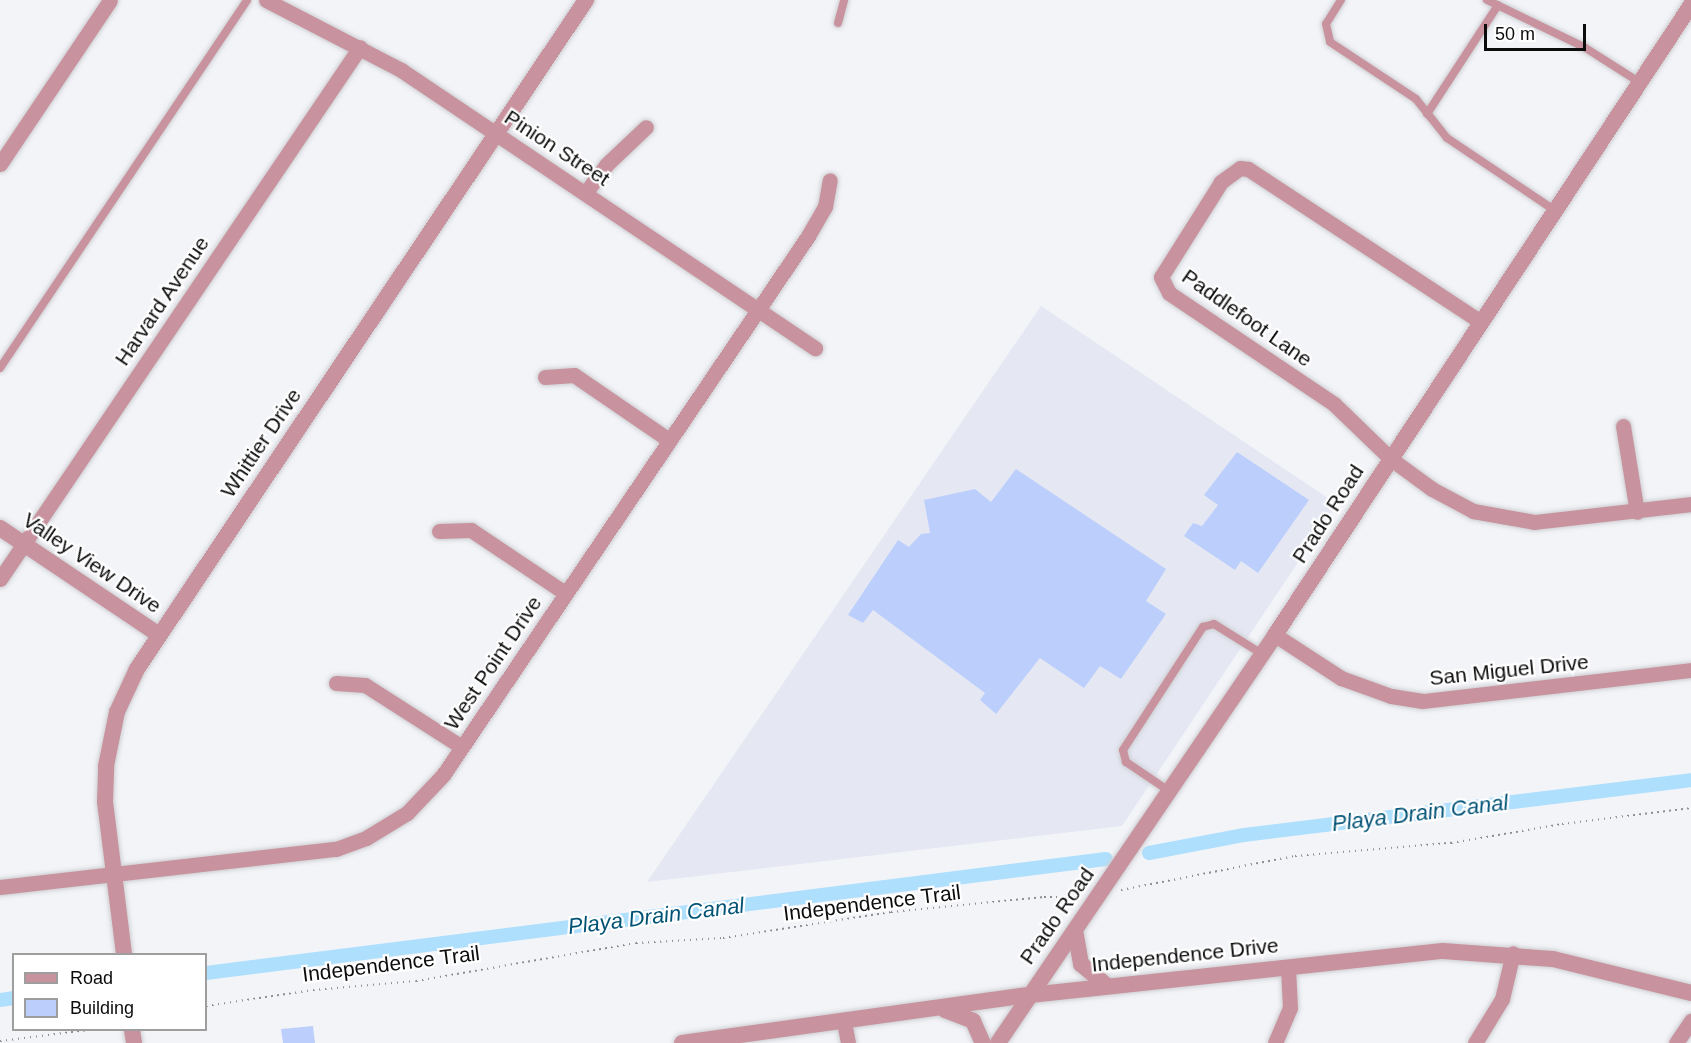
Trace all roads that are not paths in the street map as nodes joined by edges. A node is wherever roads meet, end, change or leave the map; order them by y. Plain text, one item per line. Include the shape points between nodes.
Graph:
1 (110, 0) edge
2 (247, 0) edge
3 (266, 0) edge
4 (586, 0) edge
5 (844, 0) edge
6 (1341, 0) edge
7 (1487, 0) edge
8 (1498, 5) junction
9 (1691, 5) edge
10 (838, 23) dead end
11 (360, 47) junction
12 (1639, 82) junction
13 (1426, 114) junction
14 (646, 127) dead end
15 (497, 134) junction
16 (0, 164) edge
17 (830, 180) dead end
18 (586, 192) junction
19 (1554, 210) junction
20 (757, 307) junction
21 (1481, 322) junction
22 (815, 348) dead end
23 (0, 368) edge
24 (545, 377) dead end
25 (1623, 426) dead end
26 (669, 440) junction
27 (1391, 459) junction
28 (1691, 504) edge
29 (1637, 512) junction
30 (0, 528) edge
31 (439, 531) dead end
32 (24, 544) junction
33 (0, 579) edge
34 (565, 593) junction
35 (159, 635) junction
36 (1275, 635) junction
37 (1262, 654) junction
38 (1691, 670) edge
39 (336, 683) dead end
40 (462, 747) junction
41 (1170, 792) junction
42 (112, 873) junction
43 (0, 887) edge
44 (1075, 930) junction
45 (124, 953) edge
46 (1513, 953) junction
47 (1288, 967) junction
48 (1107, 986) junction
49 (1691, 993) edge
50 (1030, 995) junction
51 (941, 1009) junction
52 (1691, 1021) edge
53 (844, 1022) junction
54 (682, 1043) edge
55 (848, 1043) edge
56 (982, 1043) edge
57 (998, 1043) edge
58 (1275, 1043) edge
59 (1475, 1043) edge
60 (1676, 1043) edge

1 - 16 street
2 - 23 lane
3 - 11 street, Pinion Street
4 - 15 street, Whittier Drive
5 - 10 lane
6 - 13 lane via 1326,24 1330,42 1416,99
7 - 8 lane
8 - 12 lane via 1584,47
8 - 13 lane
9 - 12 street, Prado Road
11 - 15 street, Pinion Street
11 - 32 street, Harvard Avenue
12 - 19 street, Prado Road
13 - 19 lane via 1447,138
14 - 18 street via 606,165
15 - 18 street, Pinion Street
15 - 35 street, Whittier Drive
17 - 20 street, West Point Drive via 825,207
18 - 20 street, Pinion Street
19 - 21 street, Prado Road
20 - 22 street, Pinion Street
20 - 26 street, West Point Drive
21 - 27 street, Prado Road
21 - 27 street, Paddlefoot Lane via 1248,169 1233,170 1221,182 1167,263 1161,277 1169,293 1334,404
24 - 26 street via 574,375
25 - 29 street
26 - 34 street, West Point Drive
27 - 29 street, Paddlefoot Lane via 1473,511 1513,520 1567,521
27 - 36 street, Prado Road
28 - 29 street, Paddlefoot Lane
30 - 32 street, Valley View Drive
31 - 34 street via 471,530
32 - 33 street, Harvard Avenue
32 - 35 street, Valley View Drive
34 - 40 street, West Point Drive
35 - 42 street, Whittier Drive via 137,669 117,712 106,766
36 - 37 street, Prado Road
36 - 38 street, San Miguel Drive via 1341,678 1391,696 1423,701
37 - 41 street, Prado Road
37 - 41 lane via 1214,624 1203,627 1123,750 1126,762
39 - 40 street via 365,685
40 - 42 street, West Point Drive via 422,799 366,838 336,849
41 - 44 street, Prado Road via 1138,839 1117,883
42 - 43 street, West Point Drive
42 - 45 street, Whittier Drive
44 - 48 street via 1081,964
44 - 50 street, Prado Road
46 - 47 street, Independence Drive via 1443,951
46 - 49 street, Independence Drive via 1592,965
46 - 59 street via 1502,999
47 - 48 street, Independence Drive
47 - 58 street via 1290,1008
48 - 50 street, Independence Drive
50 - 51 street, Independence Drive
50 - 57 street, Prado Road
51 - 53 street, Independence Drive
51 - 56 street via 973,1021
52 - 60 street
53 - 54 street, Independence Drive
53 - 55 street

